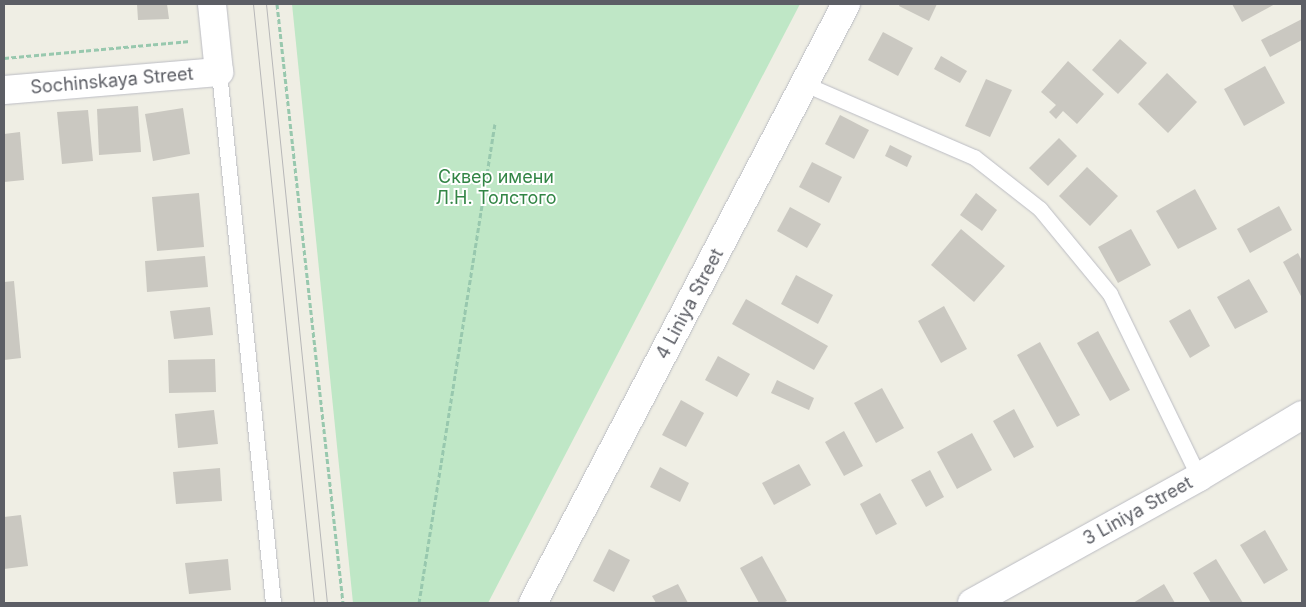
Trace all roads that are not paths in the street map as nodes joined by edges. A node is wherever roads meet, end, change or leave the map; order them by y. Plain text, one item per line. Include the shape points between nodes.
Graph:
1 (212, 4) edge
2 (846, 4) edge
3 (219, 72) junction
4 (805, 84) junction
5 (4, 90) edge
6 (1302, 415) edge
7 (1198, 477) junction
8 (273, 603) edge
9 (533, 603) edge
10 (972, 603) edge

1 - 3 street
2 - 4 street, 4 Liniya Street
3 - 5 street, Sochinskaya Street
3 - 8 lane
4 - 7 lane via 974,156 1040,209 1110,294
4 - 9 street, 4 Liniya Street
6 - 7 street, 3 Liniya Street
7 - 10 street, 3 Liniya Street

